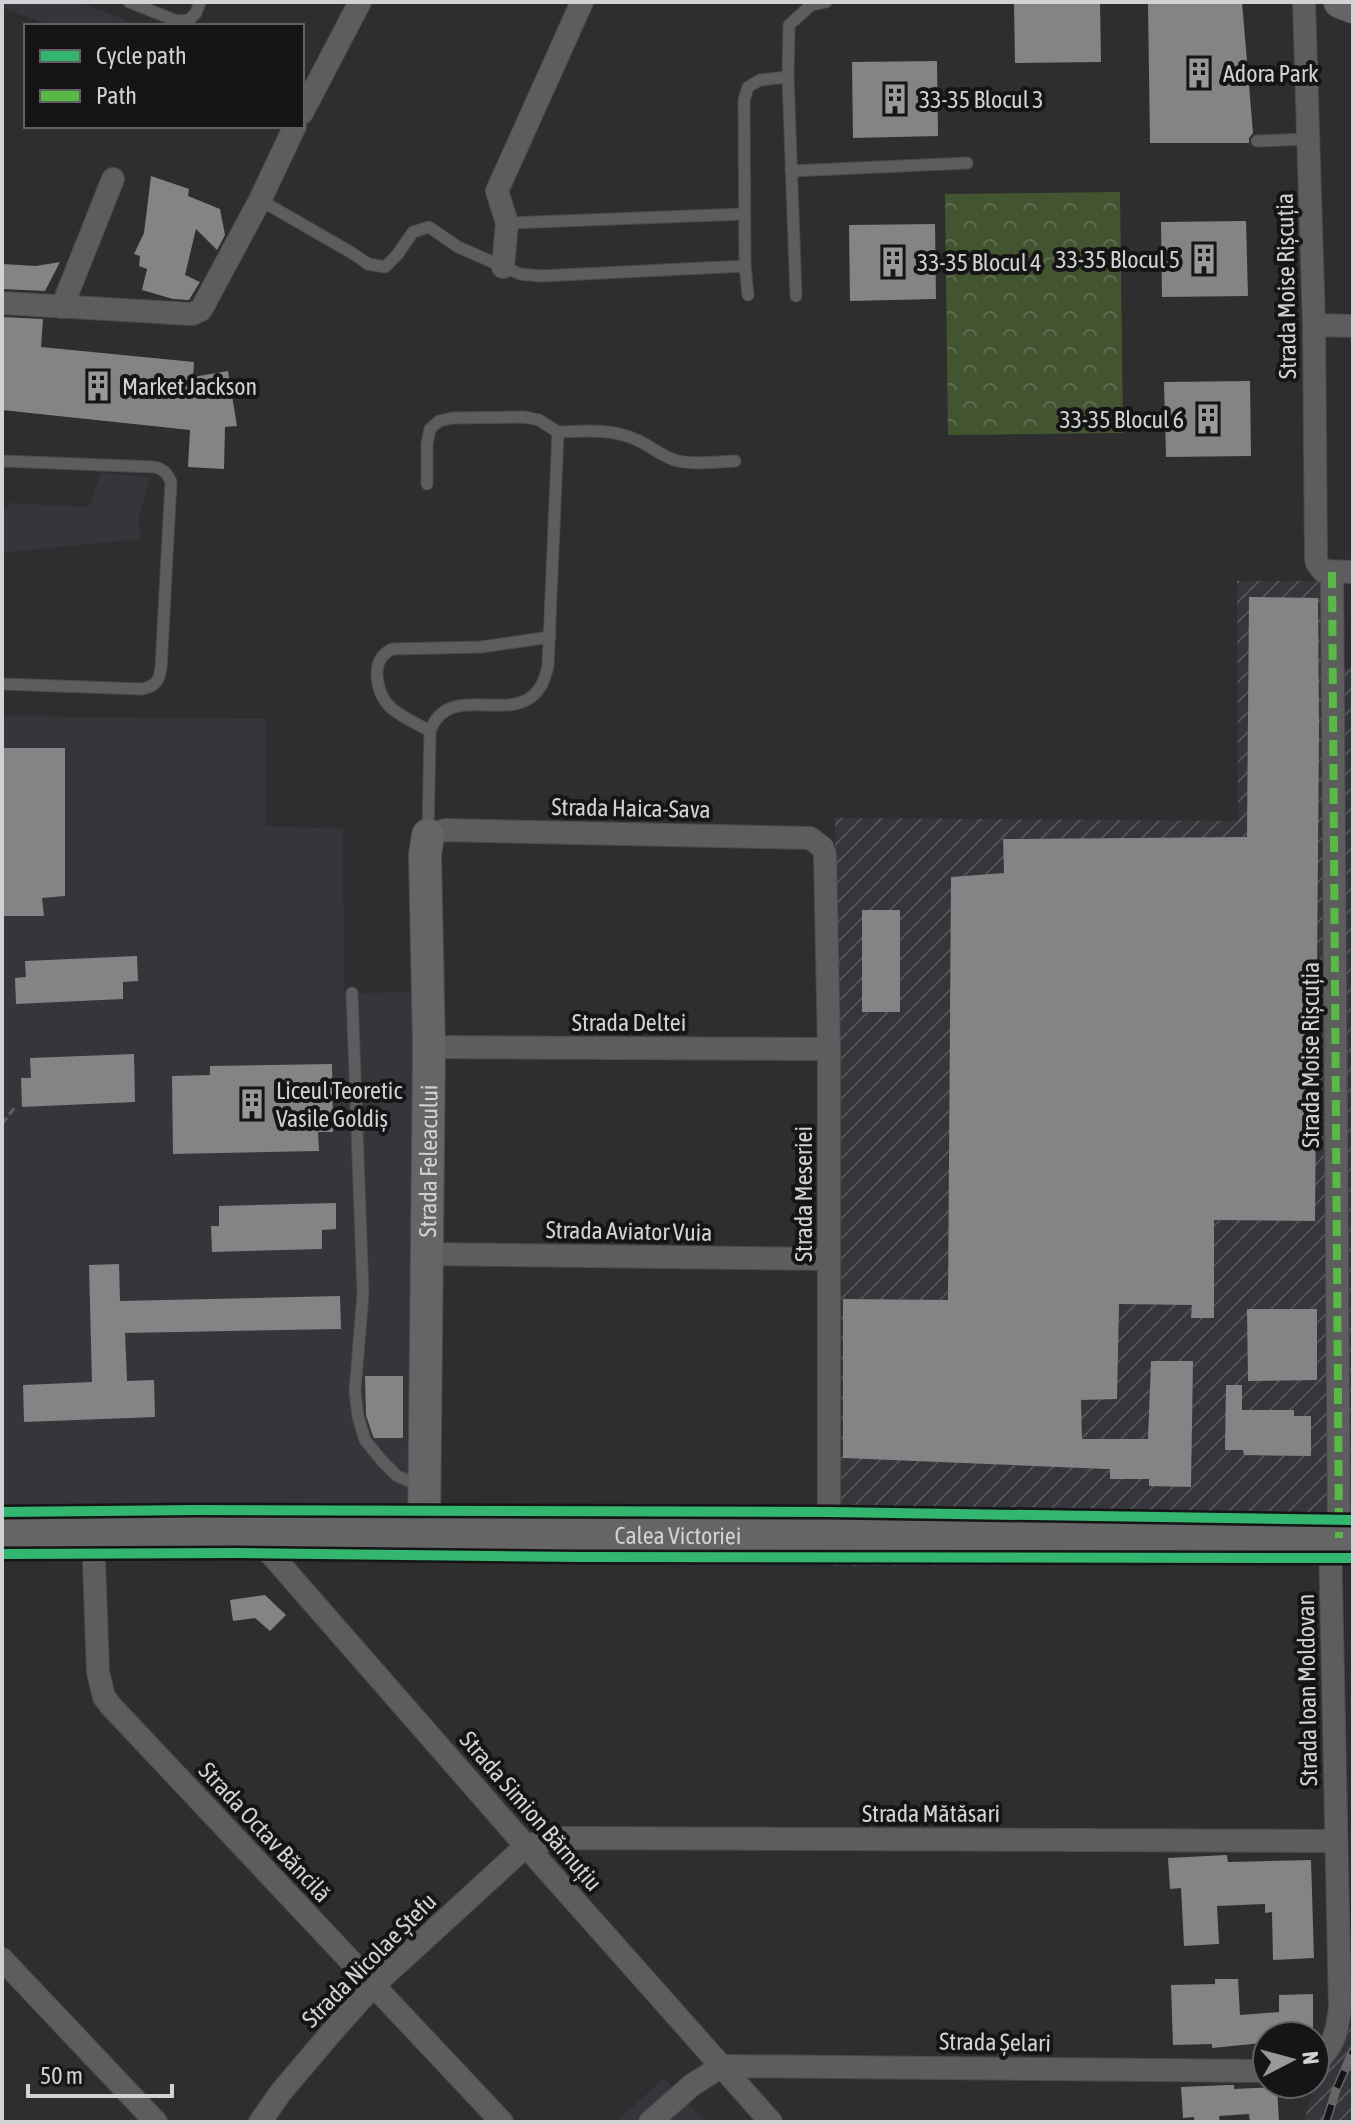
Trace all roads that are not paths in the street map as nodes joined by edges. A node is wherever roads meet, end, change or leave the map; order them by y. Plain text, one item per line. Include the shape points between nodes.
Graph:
1 (129, 2) edge
2 (200, 2) edge
3 (360, 2) edge
4 (582, 2) edge
5 (826, 2) edge
6 (1304, 2) edge
7 (1340, 2) edge
8 (1353, 7) edge
9 (788, 77) junction
10 (304, 109) edge
11 (294, 128) edge
12 (1308, 139) junction
13 (1257, 141) dead end
14 (967, 163) dead end
15 (791, 171) junction
16 (113, 179) dead end
17 (260, 200) junction
18 (744, 214) junction
19 (507, 223) junction
20 (745, 266) junction
21 (503, 267) junction
22 (748, 295) dead end
23 (796, 296) dead end
24 (2, 303) edge
25 (62, 307) junction
26 (1314, 325) junction
27 (1353, 326) edge
28 (558, 432) junction
29 (2, 461) edge
30 (735, 461) dead end
31 (427, 484) dead end
32 (1335, 571) edge
33 (550, 637) junction
34 (2, 684) edge
35 (430, 731) junction
36 (428, 835) junction
37 (825, 854) joint
38 (352, 993) dead end
39 (429, 1047) junction
40 (829, 1049) junction
41 (428, 1254) junction
42 (829, 1259) junction
43 (425, 1488) junction
44 (2, 1532) edge
45 (254, 1532) junction
46 (93, 1533) junction
47 (424, 1533) junction
48 (829, 1534) junction
49 (1341, 1538) edge
50 (1336, 1841) junction
51 (526, 1846) junction
52 (2, 1959) edge
53 (373, 1986) junction
54 (1331, 2046) edge
55 (722, 2066) junction
56 (1251, 2071) edge
57 (156, 2122) edge
58 (260, 2122) edge
59 (502, 2122) edge
60 (650, 2122) edge
61 (771, 2122) edge

1 - 2 lane via 177,21 189,20
3 - 10 street
4 - 19 street via 497,191
5 - 9 lane via 811,5 789,25
6 - 12 street, Strada Moise Rișcuția
7 - 8 main road
9 - 15 lane
9 - 18 lane via 748,87
11 - 17 street
12 - 13 lane
12 - 26 street, Strada Moise Rișcuția
14 - 15 lane
15 - 23 lane
16 - 25 street
17 - 21 lane via 368,264 385,267 413,232 429,227
17 - 25 street via 201,310 192,314
18 - 19 lane
18 - 20 lane
19 - 21 street
20 - 21 lane via 541,276
20 - 22 lane
24 - 25 street
26 - 27 street
26 - 32 street, Strada Moise Rișcuția via 1316,558
28 - 30 lane via 618,433 675,461
28 - 31 lane via 524,417 439,421 430,429 427,444
28 - 33 lane
29 - 34 lane via 154,467 168,474 171,482 158,682 142,689
32 - 49 street, Strada Moise Rișcuția
33 - 35 lane via 548,666 538,691 527,700 447,708
33 - 35 lane via 384,653 377,669 383,701
35 - 36 lane
36 - 37 street, Strada Haica-Sava via 445,830 810,838
36 - 39 main road, Strada Feleacului
37 - 40 street, Strada Meseriei
38 - 43 lane via 363,1293 355,1391 358,1417 365,1440 382,1461 397,1476
39 - 40 street, Strada Deltei
39 - 41 main road, Strada Feleacului
40 - 42 street, Strada Meseriei
41 - 42 street, Strada Aviator Vuia
41 - 43 main road, Strada Feleacului
42 - 48 street, Strada Meseriei
43 - 47 main road, Strada Feleacului
44 - 46 main road, Calea Victoriei
45 - 46 main road, Calea Victoriei
45 - 47 main road, Calea Victoriei
45 - 51 street, Strada Simion Bărnuțiu
46 - 53 street, Strada Octav Băncilă via 98,1672 104,1697
47 - 48 main road, Calea Victoriei
48 - 49 main road, Calea Victoriei
49 - 50 street, Strada Ioan Moldovan
50 - 51 street, Strada Mătăsari via 565,1838
50 - 54 street via 1340,2007
51 - 53 street, Strada Nicolae Ștefu
51 - 55 street, Strada Simion Bărnuțiu
52 - 57 street
53 - 58 street, Strada Nicolae Ștefu
53 - 59 street, Strada Octav Băncilă
55 - 56 street, Strada Șelari
55 - 60 street
55 - 61 street, Strada Simion Bărnuțiu

